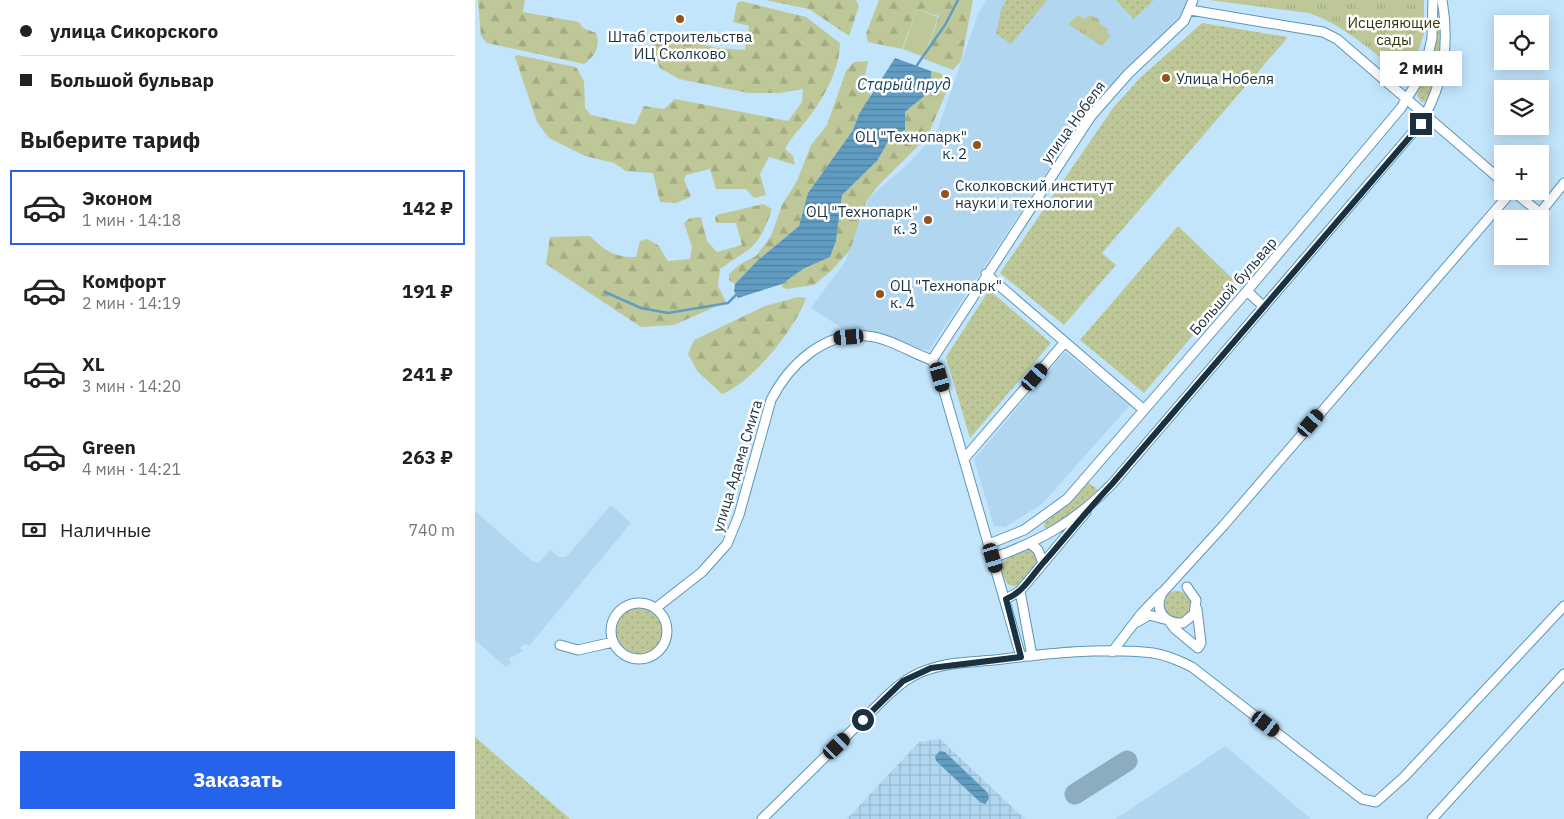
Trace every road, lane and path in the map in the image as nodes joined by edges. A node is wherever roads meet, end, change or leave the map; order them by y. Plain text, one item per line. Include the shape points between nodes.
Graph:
1 (1193, 0) edge
2 (1433, 0) edge
3 (1442, 0) edge
4 (1190, 10) junction
5 (1408, 100) junction
6 (1426, 115) junction
7 (1494, 174) edge
8 (1564, 183) edge
9 (1505, 200) edge
10 (1524, 200) edge
11 (987, 274) junction
12 (1247, 291) junction
13 (1264, 307) junction
14 (1065, 342) junction
15 (932, 360) junction
16 (1143, 410) junction
17 (964, 458) junction
18 (1090, 507) junction
19 (989, 544) junction
20 (1031, 544) junction
21 (993, 558) junction
22 (1043, 563) junction
23 (1187, 588) dead end
24 (1020, 591) junction
25 (1162, 593) junction
26 (1006, 599) junction
27 (1196, 606) junction
28 (1564, 606) edge
29 (656, 608) junction
30 (1167, 620) junction
31 (1133, 626) junction
32 (613, 642) junction
33 (560, 644) dead end
34 (1111, 652) junction
35 (1032, 656) junction
36 (1021, 657) junction
37 (1564, 674) edge
38 (762, 819) edge
39 (1432, 819) edge

1 - 4 street, улица Нобеля
2 - 5 street, Большой бульвар via 1429,53 1422,76
3 - 6 street via 1446,56
4 - 5 street via 1323,32 1337,39
4 - 11 street, улица Нобеля via 1174,32 1106,96
5 - 6 street
5 - 12 street, Большой бульвар
6 - 7 street
6 - 13 street
8 - 10 street via 1539,212
9 - 25 street
11 - 14 street
11 - 15 street, улица Нобеля
12 - 13 street
12 - 16 street, Большой бульвар
13 - 18 street
14 - 16 street
14 - 17 street
15 - 17 street
15 - 29 street, улица Адама Смита via 867,336 833,340 799,362 771,400 739,515 727,544 703,572
16 - 19 street, Большой бульвар via 1053,511 1024,530
17 - 19 street
18 - 20 street
18 - 22 street
19 - 21 street
20 - 21 street
20 - 22 street via 1038,550
21 - 26 street
22 - 24 street
23 - 27 street via 1193,593
24 - 26 street
24 - 35 street
25 - 30 street via 1158,606
25 - 31 street
26 - 36 street
27 - 30 street via 1194,614 1183,622
27 - 30 street via 1201,643 1197,648
28 - 34 street via 1383,798 1371,803 1361,799 1192,666 1155,654
29 - 32 street via 641,603 625,607 611,626
29 - 32 street via 664,618 667,632 657,654 641,660 632,659 617,650
30 - 31 street via 1149,615
31 - 34 street
32 - 33 street via 578,650
34 - 35 street
35 - 36 street
36 - 38 street via 931,668 903,681
37 - 39 street

